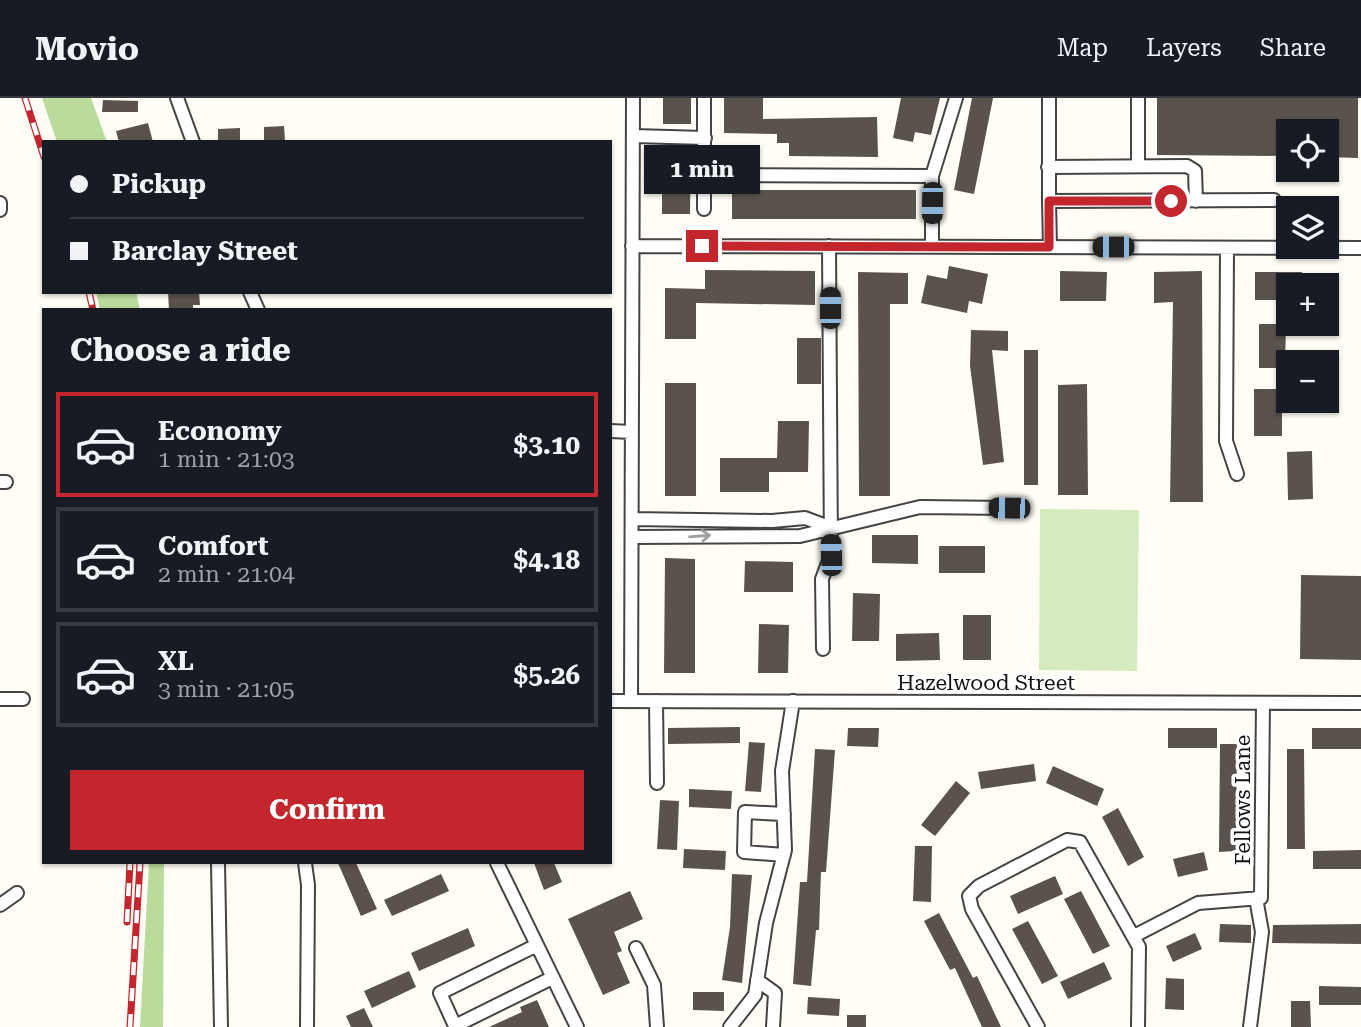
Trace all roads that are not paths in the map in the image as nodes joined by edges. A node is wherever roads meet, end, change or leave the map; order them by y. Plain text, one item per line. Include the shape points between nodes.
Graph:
1 (177, 98) edge
2 (633, 98) edge
3 (704, 98) edge
4 (956, 98) edge
5 (1049, 98) edge
6 (1138, 98) edge
7 (633, 136) junction
8 (705, 138) junction
9 (191, 140) edge
10 (1138, 165) junction
11 (1048, 167) junction
12 (704, 175) junction
13 (932, 176) junction
14 (1275, 200) dead end
15 (1049, 201) junction
16 (1196, 201) junction
17 (0, 203) edge
18 (704, 209) dead end
19 (0, 210) edge
20 (632, 246) junction
21 (830, 246) junction
22 (932, 247) junction
23 (1049, 247) junction
24 (1227, 247) junction
25 (1361, 248) edge
26 (612, 431) edge
27 (631, 432) junction
28 (1237, 474) dead end
29 (1009, 508) dead end
30 (632, 519) junction
31 (830, 527) junction
32 (632, 537) junction
33 (823, 649) dead end
34 (0, 699) edge
35 (23, 699) dead end
36 (612, 701) edge
37 (631, 701) junction
38 (656, 701) junction
39 (793, 702) junction
40 (1263, 703) junction
41 (1361, 703) edge
42 (657, 783) dead end
43 (783, 814) junction
44 (784, 855) junction
45 (218, 864) edge
46 (305, 864) edge
47 (498, 864) edge
48 (17, 893) dead end
49 (1259, 898) junction
50 (0, 905) edge
51 (1134, 936) junction
52 (537, 945) junction
53 (636, 948) dead end
54 (552, 978) junction
55 (757, 980) junction
56 (221, 1027) edge
57 (307, 1027) edge
58 (577, 1027) edge
59 (657, 1027) edge
60 (730, 1027) edge
61 (736, 1027) edge
62 (773, 1027) edge
63 (1038, 1027) edge
64 (1138, 1027) edge
65 (1250, 1027) edge

1 - 9 street
2 - 7 street
3 - 8 street
4 - 13 street
5 - 11 street
6 - 10 street
7 - 8 street
7 - 20 street
8 - 12 street
10 - 11 street
10 - 16 street via 1188,166 1195,172
11 - 15 street
12 - 13 street
12 - 18 street
13 - 22 street
14 - 16 street
15 - 16 street
15 - 23 street
17 - 19 street
20 - 21 street
20 - 27 street
21 - 22 street
21 - 31 street
22 - 23 street
23 - 24 street
24 - 25 street
24 - 28 street via 1226,441
26 - 27 street
27 - 30 street
29 - 31 street via 920,507
30 - 31 street via 805,518
30 - 32 street
32 -> 31 street via 800,536
31 - 33 street via 831,555 822,579
32 - 37 street
34 - 35 street
36 - 37 street, Hazelwood Street
37 - 38 street, Hazelwood Street
38 - 39 street, Hazelwood Street
38 - 42 street
39 - 40 street, Hazelwood Street
39 - 43 street via 782,771
40 - 41 street, Hazelwood Street
40 - 49 street, Fellows Lane
43 - 44 street
43 - 44 street via 745,812 744,852
44 - 55 street
45 - 56 street
46 - 57 street
47 - 52 street
48 - 50 street
49 - 51 street via 1198,903
49 - 65 street, Fellows Lane via 1262,932
51 - 63 street via 1082,845 1074,840 1060,843 973,890 971,906
51 - 64 street via 1141,958
52 - 54 street
52 - 54 street via 440,993 455,1026
53 - 59 street via 654,985
54 - 58 street
55 - 60 street via 755,995
55 - 62 street via 775,993
60 - 61 street

